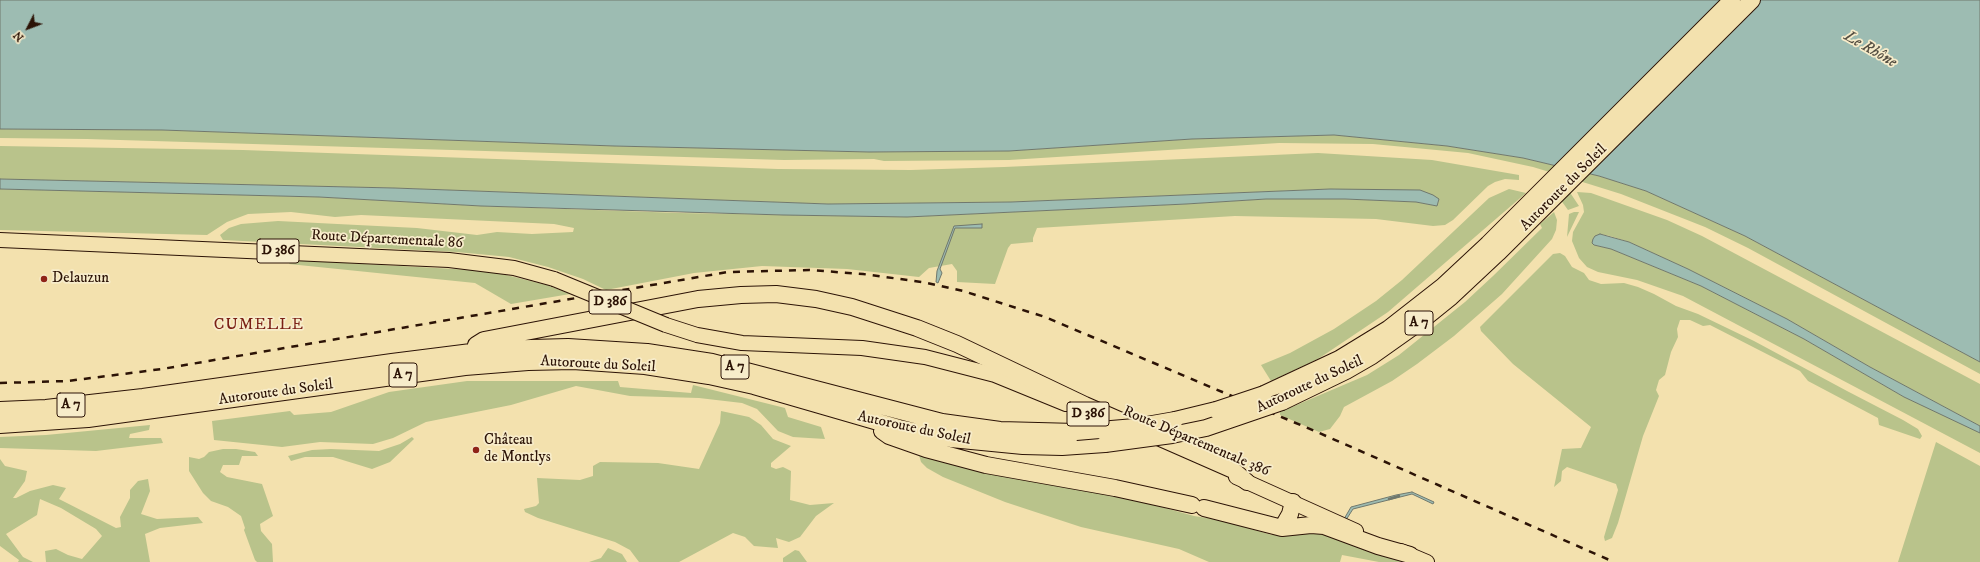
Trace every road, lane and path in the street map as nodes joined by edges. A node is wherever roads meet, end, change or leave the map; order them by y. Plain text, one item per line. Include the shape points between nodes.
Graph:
1 (1732, 0) edge
2 (1752, 0) edge
3 (1529, 213) junction
4 (0, 240) edge
5 (464, 353) junction
6 (925, 357) joint
7 (0, 410) edge
8 (866, 419) junction
9 (0, 425) edge
10 (1247, 482) junction
11 (1293, 502) junction
12 (1282, 528) junction
13 (1410, 555) junction
14 (1427, 562) edge

1 - 3 highway, Autoroute du Soleil / A 7
2 - 3 highway, Autoroute du Soleil / A 7
3 - 5 highway, Autoroute du Soleil / A 7, bridge via 1388,329 1339,359 1264,394 1216,410 1135,427 1076,432 1000,430 942,422 755,372 712,362 647,352 606,348 529,347
3 - 8 highway, Autoroute du Soleil / A 7, bridge via 1456,292 1408,331 1346,371 1282,402 1206,428 1105,444 1062,447 997,445 929,435
4 - 6 main road, Route Départementale 86 / D 386, bridge via 449,260 514,268 554,279 697,335 742,343 862,348
5 - 7 highway, Autoroute du Soleil / A 7 via 143,397
5 - 10 highway via 484,340 698,299 776,294 816,299 852,307 957,344 1085,405 1233,470
6 - 10 main road, Route Départementale 386 / D 386 via 973,368 1019,384
8 - 9 highway, Autoroute du Soleil / A 7 via 710,376 645,366 573,361 465,367 88,419
8 - 12 highway via 889,436 951,457 1023,473 1115,488
10 - 11 main road, Route Départementale 386 / D 386
11 - 12 highway
11 - 13 main road, Route Départementale 386 / D 386
12 - 13 highway via 1324,526
13 - 14 main road, Route Départementale 386 / D 386

